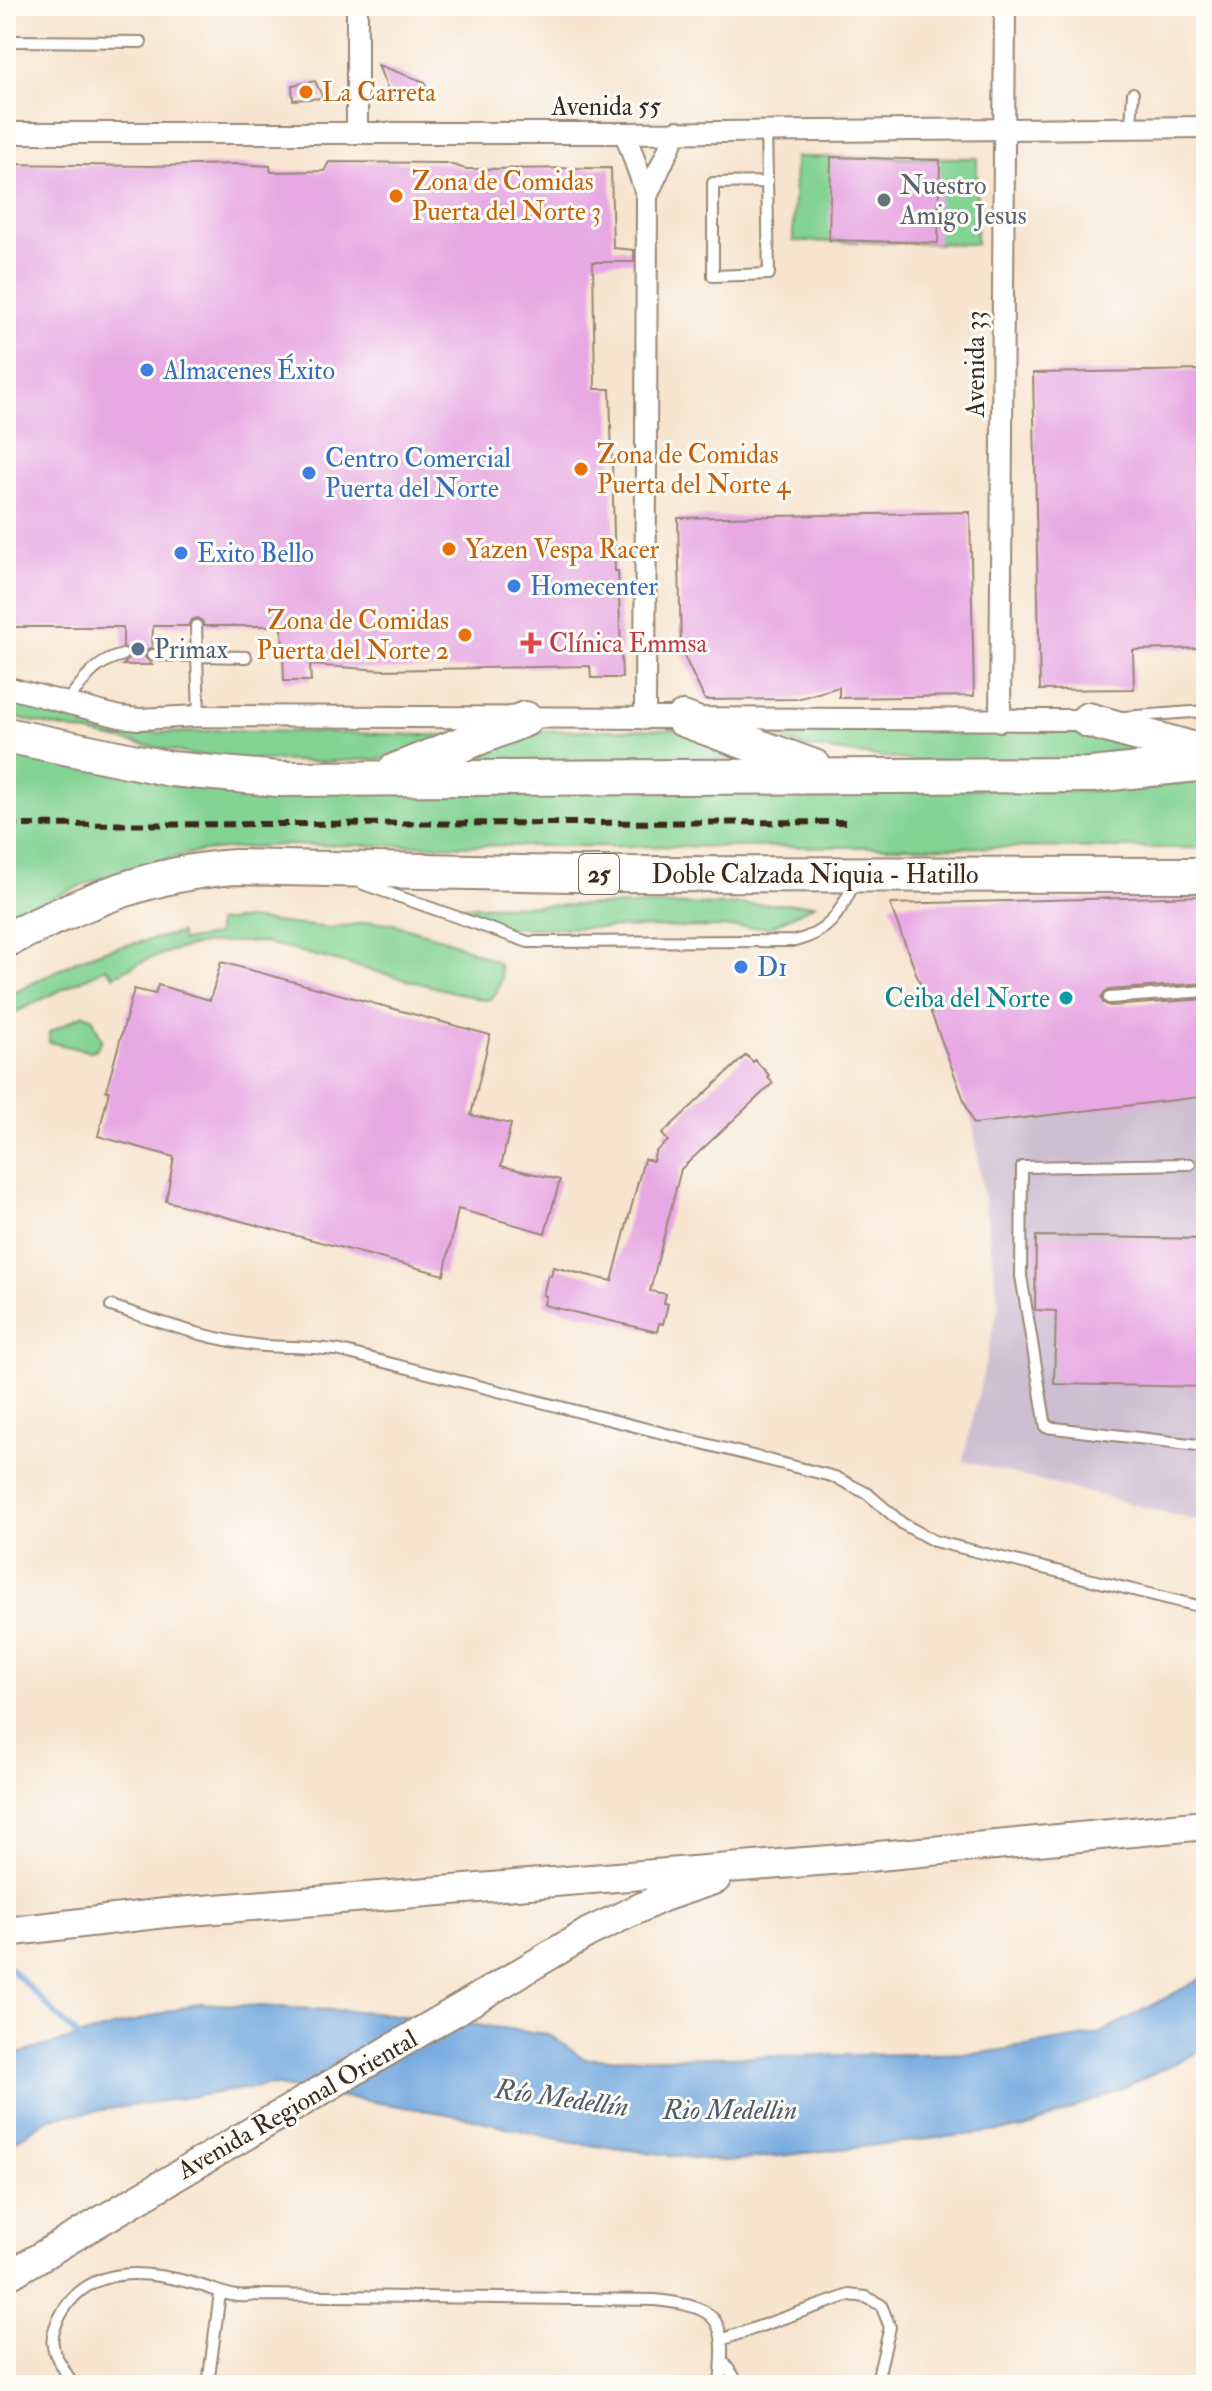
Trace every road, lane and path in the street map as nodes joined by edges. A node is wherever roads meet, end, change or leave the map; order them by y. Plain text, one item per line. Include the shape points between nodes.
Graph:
1 (357, 6) edge
2 (1005, 6) edge
3 (6, 41) edge
4 (141, 42) dead end
5 (1133, 93) dead end
6 (1131, 126) junction
7 (1206, 127) edge
8 (766, 130) junction
9 (1002, 130) junction
10 (677, 131) junction
11 (357, 132) junction
12 (6, 133) edge
13 (625, 133) junction
14 (767, 182) junction
15 (647, 196) junction
16 (196, 626) dead end
17 (123, 655) dead end
18 (152, 655) dead end
19 (197, 657) junction
20 (246, 657) dead end
21 (6, 687) edge
22 (66, 702) junction
23 (1206, 711) edge
24 (199, 716) junction
25 (525, 719) junction
26 (645, 719) junction
27 (683, 719) junction
28 (1088, 720) junction
29 (1000, 721) junction
30 (6, 735) edge
31 (1206, 753) edge
32 (1206, 763) edge
33 (833, 774) junction
34 (378, 778) junction
35 (307, 869) junction
36 (860, 873) junction
37 (1206, 875) edge
38 (6, 940) edge
39 (1206, 991) edge
40 (1109, 998) dead end
41 (1190, 1164) dead end
42 (111, 1306) dead end
43 (1206, 1446) edge
44 (1206, 1608) edge
45 (1206, 1825) edge
46 (755, 1865) junction
47 (11, 1931) edge
48 (6, 2277) edge
49 (220, 2293) junction
50 (724, 2339) junction
51 (722, 2360) junction
52 (69, 2378) dead end
53 (208, 2385) edge
54 (720, 2385) edge
55 (740, 2385) edge
56 (876, 2385) edge

1 - 11 street
2 - 9 street, Avenida 33
3 - 4 lane
5 - 6 lane
6 - 7 street, Avenida 55
6 - 9 street, Avenida 55
8 - 9 street, Avenida 55
8 - 10 street, Avenida 55
8 - 14 lane
9 - 29 street, Avenida 33
10 - 13 street, Avenida 55
10 - 15 street
11 - 12 street, Avenida 55
11 - 13 street, Avenida 55
13 - 15 street
14 - 14 lane via 769,274 713,276 713,183
15 - 26 street
16 - 19 lane
17 - 22 lane via 94,667
18 - 19 lane
19 - 20 lane
19 - 24 lane
21 - 22 street
22 - 24 street via 139,719
23 - 28 lane
24 - 25 street
25 - 26 street
25 - 34 highway
26 - 27 street
27 - 29 street
27 - 33 highway
28 - 29 street
28 - 31 highway
30 - 34 highway via 227,776
32 - 33 highway via 1092,775
33 - 34 highway
35 - 36 highway, Doble Calzada Niquia - Hatillo / 25
35 - 36 lane via 389,891 528,942 795,941 825,930
35 - 38 highway, Doble Calzada Niquia - Hatillo / 25 via 208,869 145,881
36 - 37 highway, Doble Calzada Niquia - Hatillo / 25
39 - 40 lane
41 - 43 lane via 1022,1167 1021,1276 1046,1427
42 - 44 lane via 199,1334 263,1346 345,1352 835,1477 934,1541
45 - 46 main road
46 - 47 main road via 276,1903
46 - 48 main road, Avenida Regional Oriental via 663,1897 589,1932
49 - 50 lane via 241,2298 655,2300 706,2312
49 - 52 lane via 160,2276 122,2274 86,2285 54,2328 52,2349
49 - 53 lane
50 - 51 lane
50 - 56 lane via 849,2295 866,2297 881,2305 890,2327
51 - 54 lane
51 - 55 lane

